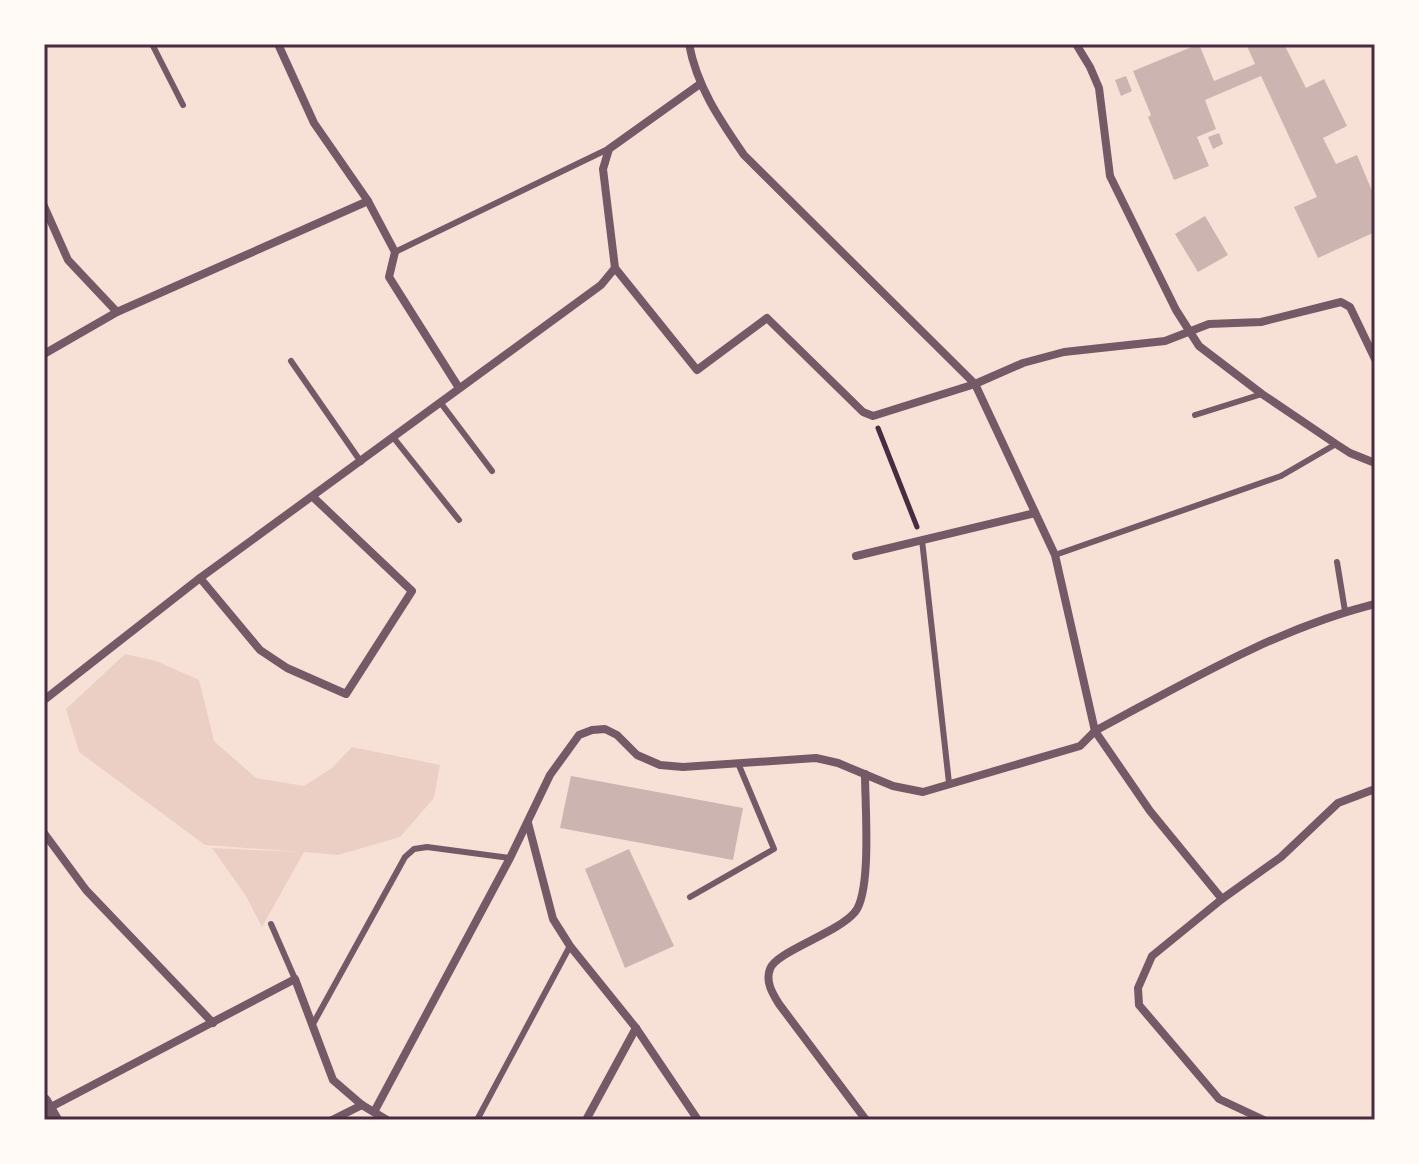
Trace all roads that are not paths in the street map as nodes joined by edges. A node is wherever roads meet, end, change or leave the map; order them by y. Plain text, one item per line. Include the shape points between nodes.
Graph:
1 (152, 44) edge
2 (278, 44) edge
3 (689, 44) edge
4 (1076, 44) edge
5 (700, 84) junction
6 (183, 105) dead end
7 (609, 149) junction
8 (368, 201) junction
9 (44, 206) edge
10 (395, 252) junction
11 (615, 268) junction
12 (117, 312) junction
13 (1189, 330) junction
14 (44, 354) edge
15 (1375, 359) edge
16 (291, 361) dead end
17 (975, 384) junction
18 (459, 388) junction
19 (1262, 394) junction
20 (440, 402) junction
21 (1195, 415) dead end
22 (393, 437) junction
23 (1336, 444) junction
24 (361, 462) junction
25 (1375, 463) edge
26 (492, 471) dead end
27 (313, 497) junction
28 (1035, 513) junction
29 (459, 520) dead end
30 (922, 540) junction
31 (1055, 555) junction
32 (856, 556) dead end
33 (1337, 562) dead end
34 (200, 578) junction
35 (1375, 604) edge
36 (1345, 611) junction
37 (44, 700) edge
38 (1095, 731) junction
39 (738, 763) junction
40 (865, 774) junction
41 (949, 783) junction
42 (1375, 789) edge
43 (528, 822) junction
44 (44, 833) edge
45 (510, 858) junction
46 (690, 897) dead end
47 (1222, 899) junction
48 (271, 924) dead end
49 (570, 946) junction
50 (295, 979) junction
51 (213, 1023) junction
52 (311, 1026) junction
53 (636, 1028) junction
54 (362, 1105) junction
55 (50, 1110) edge
56 (374, 1112) junction
57 (1246, 1116) edge
58 (697, 1119) edge
59 (332, 1120) edge
60 (387, 1120) edge
61 (477, 1120) edge
62 (586, 1120) edge
63 (866, 1120) edge
64 (1264, 1120) edge

1 - 6 lane
2 - 8 street via 314,123
3 - 5 street
4 - 13 street via 1099,88 1110,176
5 - 7 street
5 - 17 street via 744,155
7 - 10 lane
7 - 11 street via 603,169
8 - 10 street
8 - 12 street
9 - 12 street via 68,260
10 - 18 street via 389,277
11 - 17 street via 697,370 767,318 873,416
11 - 18 street via 601,285
12 - 14 street
13 - 15 street via 1261,322 1341,302 1350,307
13 - 17 street via 1165,341 1064,352
13 - 19 street via 1199,346
16 - 24 lane
17 - 28 street
18 - 20 street
19 - 21 lane
19 - 23 street
20 - 22 street
20 - 26 lane
22 - 24 street
22 - 29 lane
23 - 25 street
23 - 31 lane via 1281,476
24 - 27 street
27 - 34 street
27 - 34 street via 412,591 346,694 260,650
28 - 30 street
28 - 31 street
30 - 32 street
30 - 41 lane
31 - 38 street
33 - 36 lane
34 - 37 street
35 - 36 street
36 - 38 street via 1255,646
38 - 41 street via 1080,746
38 - 47 street via 1150,811
39 - 40 street via 816,758
39 - 43 street via 660,765 637,755 617,735 592,730 569,746
39 - 46 lane via 774,849
40 - 41 street via 909,791
40 - 63 street via 865,883 858,909 838,928 777,958 768,977 779,1004
42 - 47 street via 1338,803 1281,857
43 - 45 street
43 - 49 street via 553,919
44 - 51 street via 86,890
45 - 52 lane via 414,849
45 - 56 street
47 - 57 street via 1152,956 1138,988 1139,1005 1219,1099
48 - 50 lane
49 - 53 street
49 - 61 lane
50 - 51 street
50 - 52 street
51 - 55 street
52 - 54 street via 333,1080
53 - 58 street
53 - 62 street
54 - 56 street
54 - 59 street
56 - 60 street
57 - 64 street

